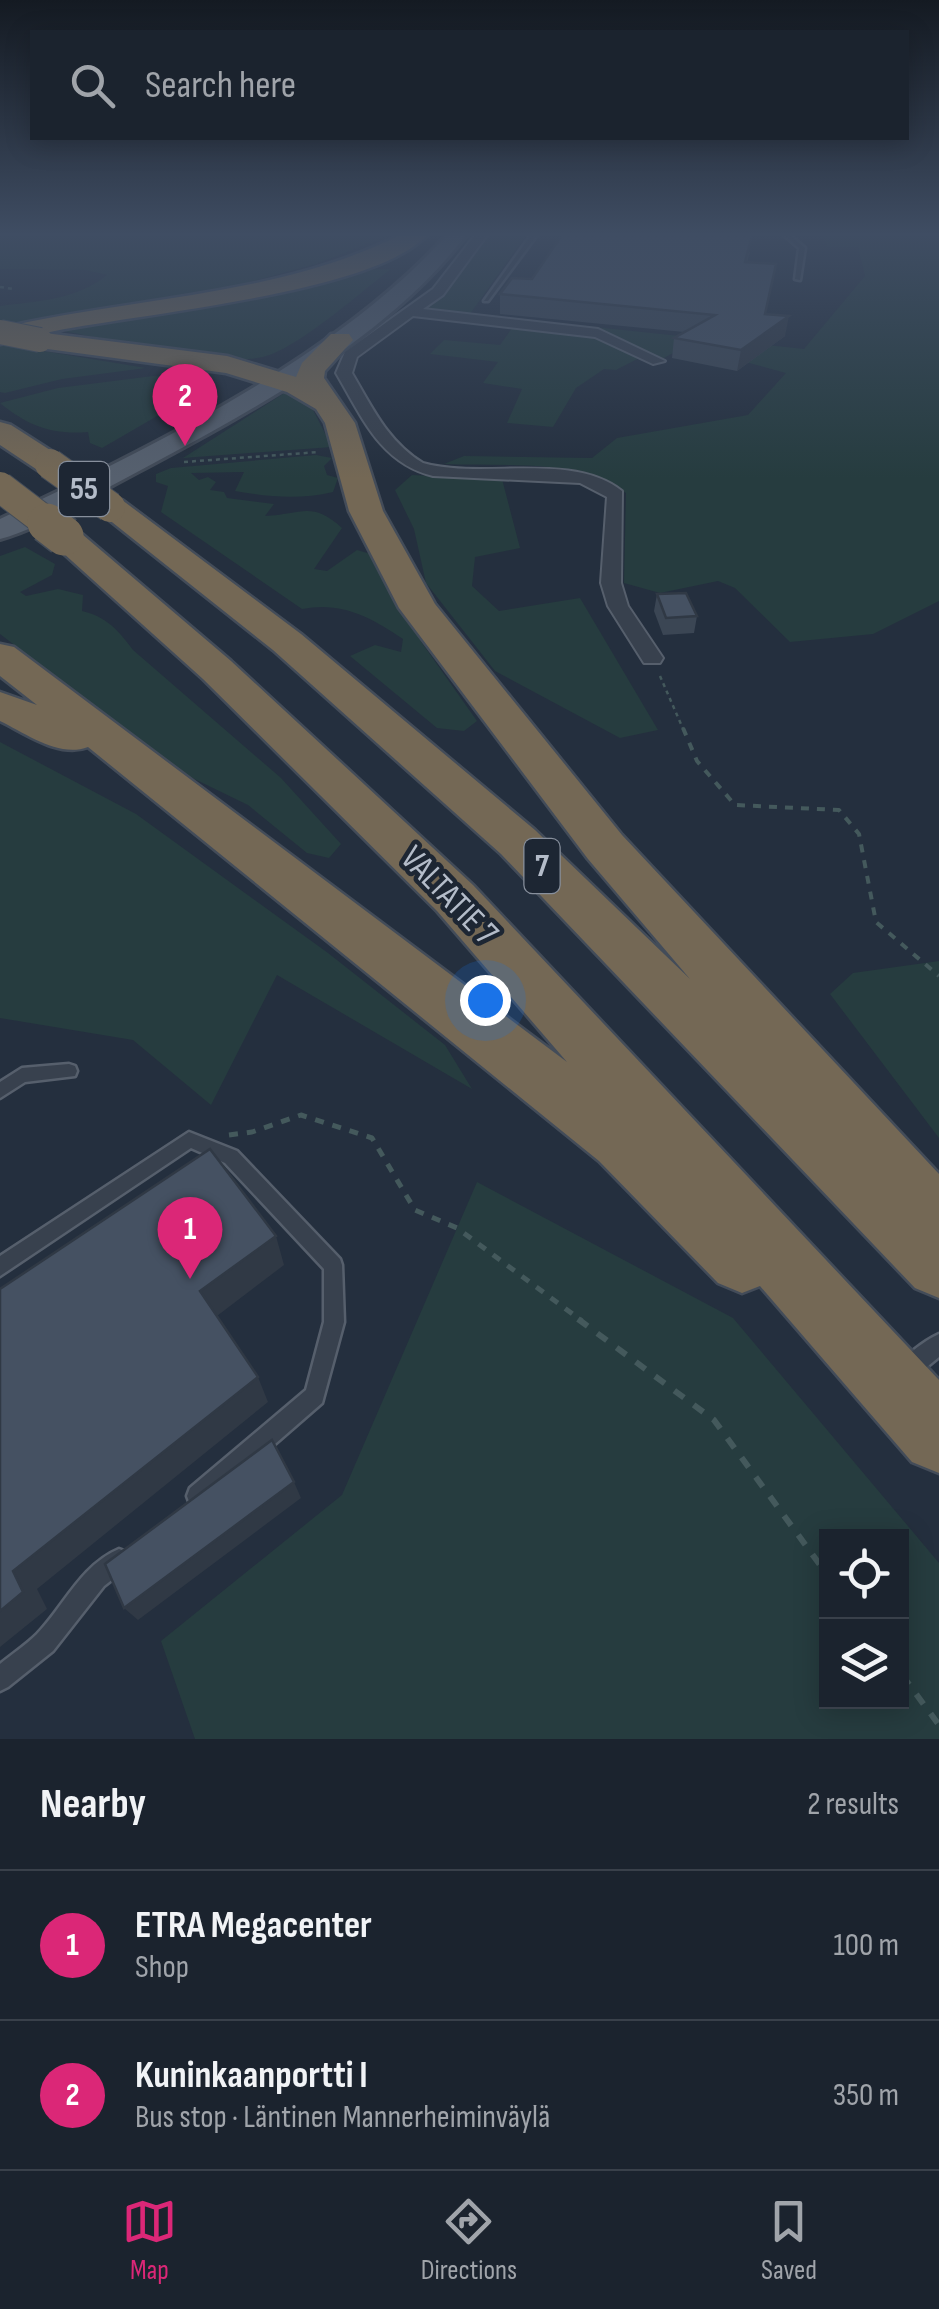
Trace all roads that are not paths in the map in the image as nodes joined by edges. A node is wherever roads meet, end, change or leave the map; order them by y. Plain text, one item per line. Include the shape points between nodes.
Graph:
1 (84, 316) edge
2 (349, 316) edge
3 (370, 316) edge
4 (405, 316) edge
5 (448, 316) edge
6 (0, 334) edge
7 (340, 340) junction
8 (658, 360) dead end
9 (273, 376) junction
10 (328, 404) junction
11 (0, 430) edge
12 (0, 487) edge
13 (0, 513) edge
14 (0, 530) edge
15 (0, 656) edge
16 (652, 658) road end
17 (0, 705) edge
18 (250, 848) junction
19 (69, 1071) dead end
20 (0, 1092) edge
21 (939, 1220) edge
22 (939, 1265) edge
23 (0, 1266) edge
24 (924, 1386) edge
25 (185, 1506) edge
26 (140, 1542) edge
27 (0, 1679) edge

1 - 6 highway
2 - 9 main road, 55
3 - 7 main road, 55
4 - 16 street via 343,367 389,446 419,469 567,476 602,484 616,495 611,583
5 - 8 street via 598,333
6 - 9 highway, bridge
7 - 9 main road, 55
7 - 10 highway via 310,378
9 - 10 highway
9 - 13 main road, 55
9 - 14 main road, 55 via 150,454
10 - 21 highway via 366,511 418,608 605,847
11 - 22 highway, 7, bridge via 287,642 518,842
12 - 24 highway, VALTATIE 7, bridge via 217,670 455,898
15 - 18 highway
17 - 18 highway via 95,751
18 - 24 highway via 621,1141 788,1306
19 - 20 lane via 22,1075
23 - 25 lane via 189,1140 231,1158 333,1264 334,1322 315,1396
26 - 27 lane via 96,1578 45,1642

